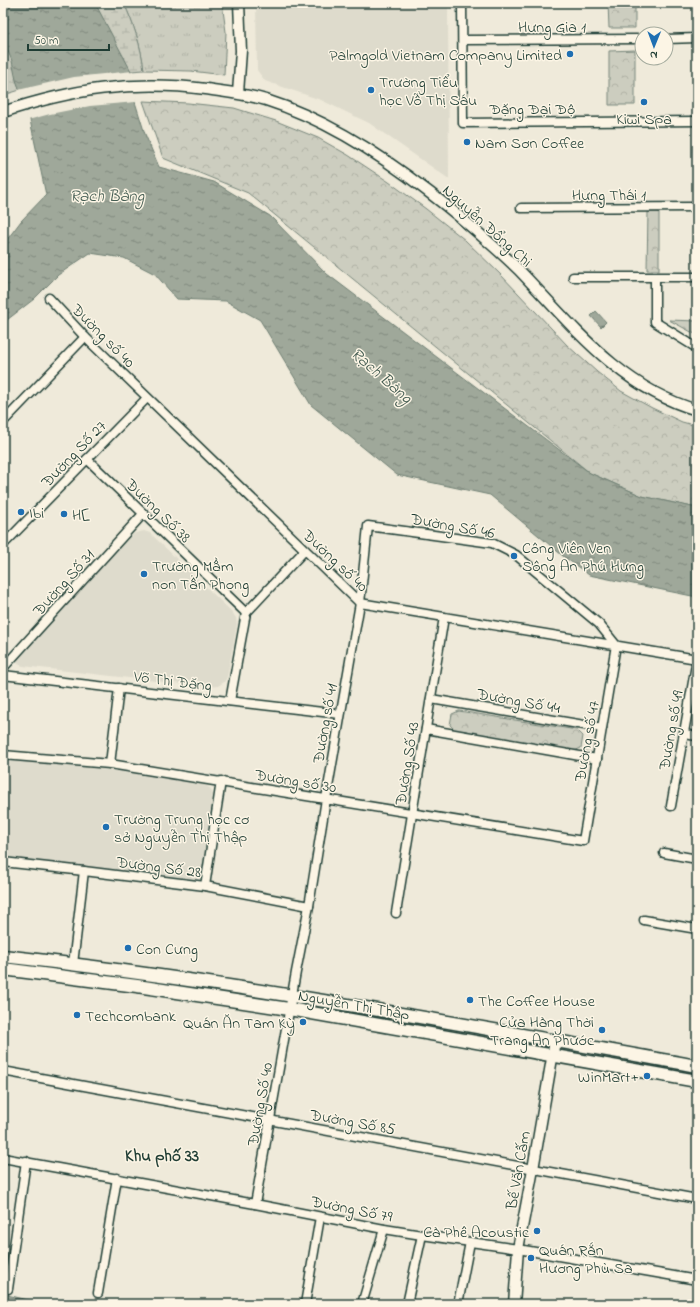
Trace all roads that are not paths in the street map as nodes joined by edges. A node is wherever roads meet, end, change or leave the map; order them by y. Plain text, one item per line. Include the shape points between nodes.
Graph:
1 (239, 3) edge
2 (462, 3) edge
3 (697, 38) edge
4 (634, 39) edge
5 (674, 39) edge
6 (463, 40) junction
7 (238, 93) junction
8 (3, 112) edge
9 (697, 121) edge
10 (697, 207) edge
11 (521, 208) dead end
12 (573, 277) dead end
13 (655, 277) junction
14 (697, 277) edge
15 (49, 298) dead end
16 (85, 338) junction
17 (697, 348) edge
18 (147, 398) junction
19 (697, 410) edge
20 (3, 422) edge
21 (87, 459) junction
22 (143, 514) junction
23 (368, 526) joint
24 (4, 541) edge
25 (305, 550) junction
26 (360, 603) junction
27 (246, 613) junction
28 (444, 617) junction
29 (616, 645) junction
30 (697, 659) edge
31 (3, 668) edge
32 (3, 675) edge
33 (119, 688) junction
34 (431, 699) junction
35 (230, 701) junction
36 (340, 714) junction
37 (602, 728) junction
38 (426, 729) junction
39 (684, 734) junction
40 (697, 736) edge
41 (3, 756) edge
42 (597, 759) junction
43 (110, 764) junction
44 (221, 781) junction
45 (326, 799) junction
46 (671, 806) dead end
47 (412, 813) junction
48 (583, 841) joint
49 (664, 853) dead end
50 (697, 859) edge
51 (3, 862) edge
52 (84, 871) junction
53 (205, 886) junction
54 (309, 906) junction
55 (396, 913) dead end
56 (644, 920) dead end
57 (697, 929) edge
58 (3, 956) edge
59 (73, 964) junction
60 (3, 969) edge
61 (292, 995) junction
62 (289, 1009) junction
63 (555, 1041) junction
64 (552, 1055) junction
65 (697, 1066) edge
66 (3, 1071) edge
67 (697, 1081) edge
68 (270, 1120) junction
69 (3, 1158) edge
70 (26, 1162) junction
71 (533, 1169) junction
72 (117, 1178) junction
73 (697, 1199) edge
74 (255, 1204) junction
75 (320, 1217) junction
76 (384, 1229) junction
77 (422, 1235) junction
78 (470, 1242) junction
79 (518, 1248) junction
80 (697, 1280) edge
81 (8, 1289) dead end
82 (98, 1293) dead end
83 (305, 1304) edge
84 (362, 1304) edge
85 (407, 1304) edge
86 (458, 1304) edge
87 (514, 1304) edge

1 - 7 street via 241,51
2 - 6 street, Đặng Đại Độ
3 - 5 street
4 - 6 street, Hưng Gia 1
6 - 9 street, Đặng Đại Độ via 463,123
7 - 8 street, Nguyễn Đổng Chi via 152,85 106,88 64,94
7 - 19 street, Nguyễn Đổng Chi via 296,111 332,127 367,147 420,185 476,231 517,268 606,360 657,395
10 - 11 street, Hưng Thái 1
12 - 13 street
13 - 14 street
13 - 17 street via 655,322
15 - 16 street, Đường số 40
16 - 18 street, Đường số 40
16 - 20 street
18 - 21 street, Đường Số 27
18 - 25 street, Đường số 40
21 - 22 street, Đường Số 38
21 - 24 street, Đường Số 27
22 - 27 street, Đường Số 38
22 - 31 street, Đường Số 31
23 - 26 street, Đường số 41
23 - 29 street, Đường Số 46 via 492,543 516,555 599,624
25 - 26 street, Đường số 40
25 - 27 street
26 - 28 street, Đường số 40
26 - 36 street, Đường số 41
27 - 35 street
28 - 29 street, Đường số 40
28 - 34 street, Đường Số 43
29 - 30 street, Đường số 40
29 - 37 street, Đường số 47
30 - 39 street, Đường số 49
32 - 33 street, Võ Thị Đặng
33 - 35 street, Võ Thị Đặng
33 - 43 street
34 - 37 street, Đường Số 44
34 - 38 street, Đường Số 43
35 - 36 street, Võ Thị Đặng
36 - 45 street, Đường số 41
37 - 42 street, Đường số 47
38 - 42 street
38 - 47 street, Đường Số 43
39 - 40 street
39 - 46 street, Đường số 49
41 - 43 street, Đường số 30
42 - 48 street, Đường số 47
43 - 44 street, Đường số 30
44 - 45 street, Đường số 30
44 - 53 street
45 - 47 street, Đường số 30
45 - 54 street, Đường số 41
47 - 48 street, Đường số 30
47 - 55 street, Đường Số 43
49 - 50 street
51 - 52 street, Đường Số 28
52 - 53 street, Đường Số 28
52 - 59 street
53 - 54 street, Đường Số 28
54 - 61 street, Đường số 41
56 - 57 street
58 - 59 main road, Nguyễn Thị Thập
58 - 60 street
59 - 61 main road, Nguyễn Thị Thập
60 - 62 main road, Nguyễn Thị Thập
61 - 62 street, Đường Số 40
61 - 63 main road, Nguyễn Thị Thập
62 - 64 main road, Nguyễn Thị Thập
62 - 68 street, Đường Số 40
63 - 64 street, Bế Văn Cấm
63 - 65 main road, Nguyễn Thị Thập
64 - 67 main road, Nguyễn Thị Thập
64 - 71 street, Bế Văn Cấm
66 - 68 street, Đường Số 85
68 - 71 street, Đường Số 85
68 - 74 street, Đường Số 40
69 - 70 street, Đường Số 79
70 - 72 street, Đường Số 79
70 - 81 street
71 - 73 street, Đường Số 85
71 - 79 street, Bế Văn Cấm
72 - 74 street, Đường Số 79
72 - 82 street
74 - 75 street, Đường Số 79
75 - 76 street, Đường Số 79
75 - 83 street
76 - 77 street, Đường Số 79
76 - 84 street
77 - 78 street, Đường Số 79
77 - 85 street
78 - 79 street, Đường Số 79
78 - 86 street
79 - 80 street, Đường Số 79
79 - 87 street, Bế Văn Cấm

